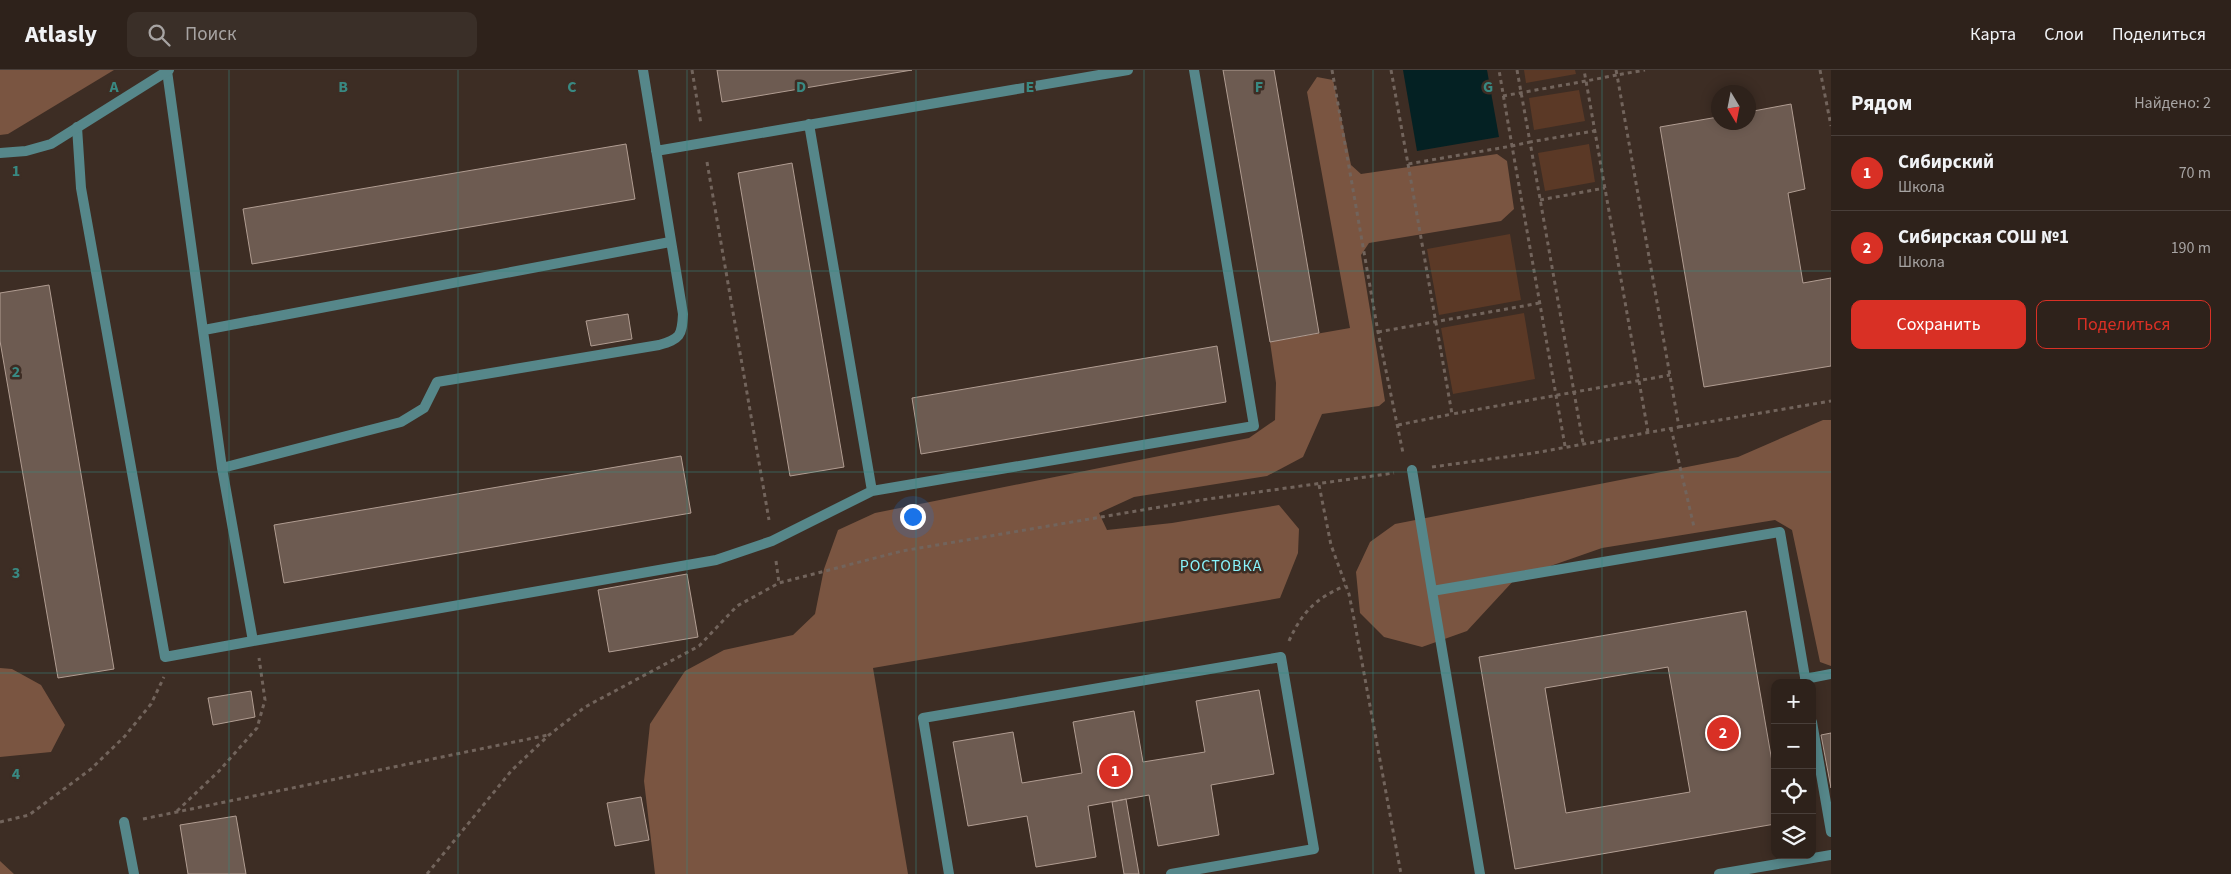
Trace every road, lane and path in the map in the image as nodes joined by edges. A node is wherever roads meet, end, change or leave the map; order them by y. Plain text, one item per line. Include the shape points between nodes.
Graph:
1 (168, 70) edge
2 (643, 70) edge
3 (692, 70) edge
4 (1128, 70) edge
5 (1194, 70) edge
6 (1332, 70) edge
7 (1392, 70) edge
8 (1499, 70) edge
9 (1517, 70) edge
10 (1584, 70) edge
11 (1616, 70) edge
12 (1645, 70) edge
13 (1820, 70) edge
14 (1617, 75) junction
15 (1586, 80) junction
16 (1521, 92) junction
17 (1503, 96) junction
18 (809, 124) junction
19 (1831, 126) edge
20 (77, 127) junction
21 (1594, 131) junction
22 (704, 142) junction
23 (1530, 142) junction
24 (1512, 146) junction
25 (656, 151) junction
26 (0, 153) edge
27 (1408, 164) junction
28 (1605, 188) junction
29 (1540, 200) junction
30 (670, 242) junction
31 (1540, 303) junction
32 (1436, 321) junction
33 (204, 330) junction
34 (1378, 332) junction
35 (1670, 375) junction
36 (1639, 381) junction
37 (1574, 392) junction
38 (1556, 396) junction
39 (1831, 401) edge
40 (1452, 414) junction
41 (1398, 425) junction
42 (1679, 427) junction
43 (1671, 428) junction
44 (1648, 432) junction
45 (1583, 443) junction
46 (1565, 446) junction
47 (222, 468) junction
48 (1409, 470) junction
49 (1319, 485) junction
50 (872, 491) junction
51 (772, 541) junction
52 (1698, 545) junction
53 (779, 583) junction
54 (1346, 586) junction
55 (1432, 591) junction
56 (254, 641) junction
57 (165, 657) junction
58 (1281, 657) junction
59 (1831, 674) edge
60 (1805, 679) edge
61 (1812, 679) edge
62 (1812, 724) edge
63 (549, 735) junction
64 (177, 812) junction
65 (0, 822) edge
66 (124, 822) joint
67 (1831, 832) edge
68 (1831, 855) edge
69 (1200, 872) edge
70 (134, 874) edge
71 (427, 874) edge
72 (949, 874) edge
73 (1171, 874) edge
74 (1401, 874) edge
75 (1480, 874) edge
76 (1719, 874) edge

1 - 20 street
1 - 33 street
2 - 25 street
3 - 22 path
4 - 18 street
5 - 50 street via 1254,426
6 - 34 path
7 - 27 path
8 - 17 path
9 - 16 path
10 - 15 path
11 - 14 path
12 - 14 path
13 - 19 path
14 - 15 path
14 - 35 path
15 - 16 path
15 - 21 path
16 - 17 path
16 - 23 path
17 - 24 path
18 - 22 street
18 - 50 street
20 - 26 street via 51,144 26,151
20 - 57 street via 82,188
21 - 23 path
21 - 28 path
22 - 25 street
22 - 51 path
23 - 24 path
23 - 29 path
24 - 27 path
24 - 31 path
25 - 30 street
27 - 32 path
28 - 29 path
28 - 36 path
29 - 37 path
30 - 33 street
30 - 47 street via 683,314 682,330 675,340 438,382 424,408 401,422
31 - 32 path
31 - 38 path
32 - 34 path
32 - 40 path
33 - 47 street
34 - 41 path
35 - 36 path
35 - 42 path
36 - 37 path
36 - 44 path
37 - 38 path
37 - 45 path
38 - 40 path
38 - 46 path
39 - 42 path
40 - 41 path
41 - 48 path
42 - 43 path
43 - 44 path
43 - 52 path
44 - 45 path
45 - 46 path
46 - 48 path
47 - 56 street
48 - 49 path
48 - 55 street
49 - 53 path via 1201,500 902,551
49 - 54 path via 1331,545
50 - 51 street
51 - 53 path
51 - 56 street via 716,560
52 - 55 street
52 - 60 street via 1780,532
53 - 63 path via 736,606 699,646 585,707
54 - 58 path via 1328,593 1298,621
54 - 74 path
55 - 75 street
56 - 57 street
56 - 64 path via 265,700 257,728
57 - 65 path via 165,673 151,704 125,736 91,769 29,815
58 - 69 street via 1314,850
58 - 72 street via 923,718
59 - 61 street
62 - 67 street
63 - 64 path
63 - 71 path via 512,770
64 - 66 path
66 - 70 street
68 - 76 street
69 - 73 street

